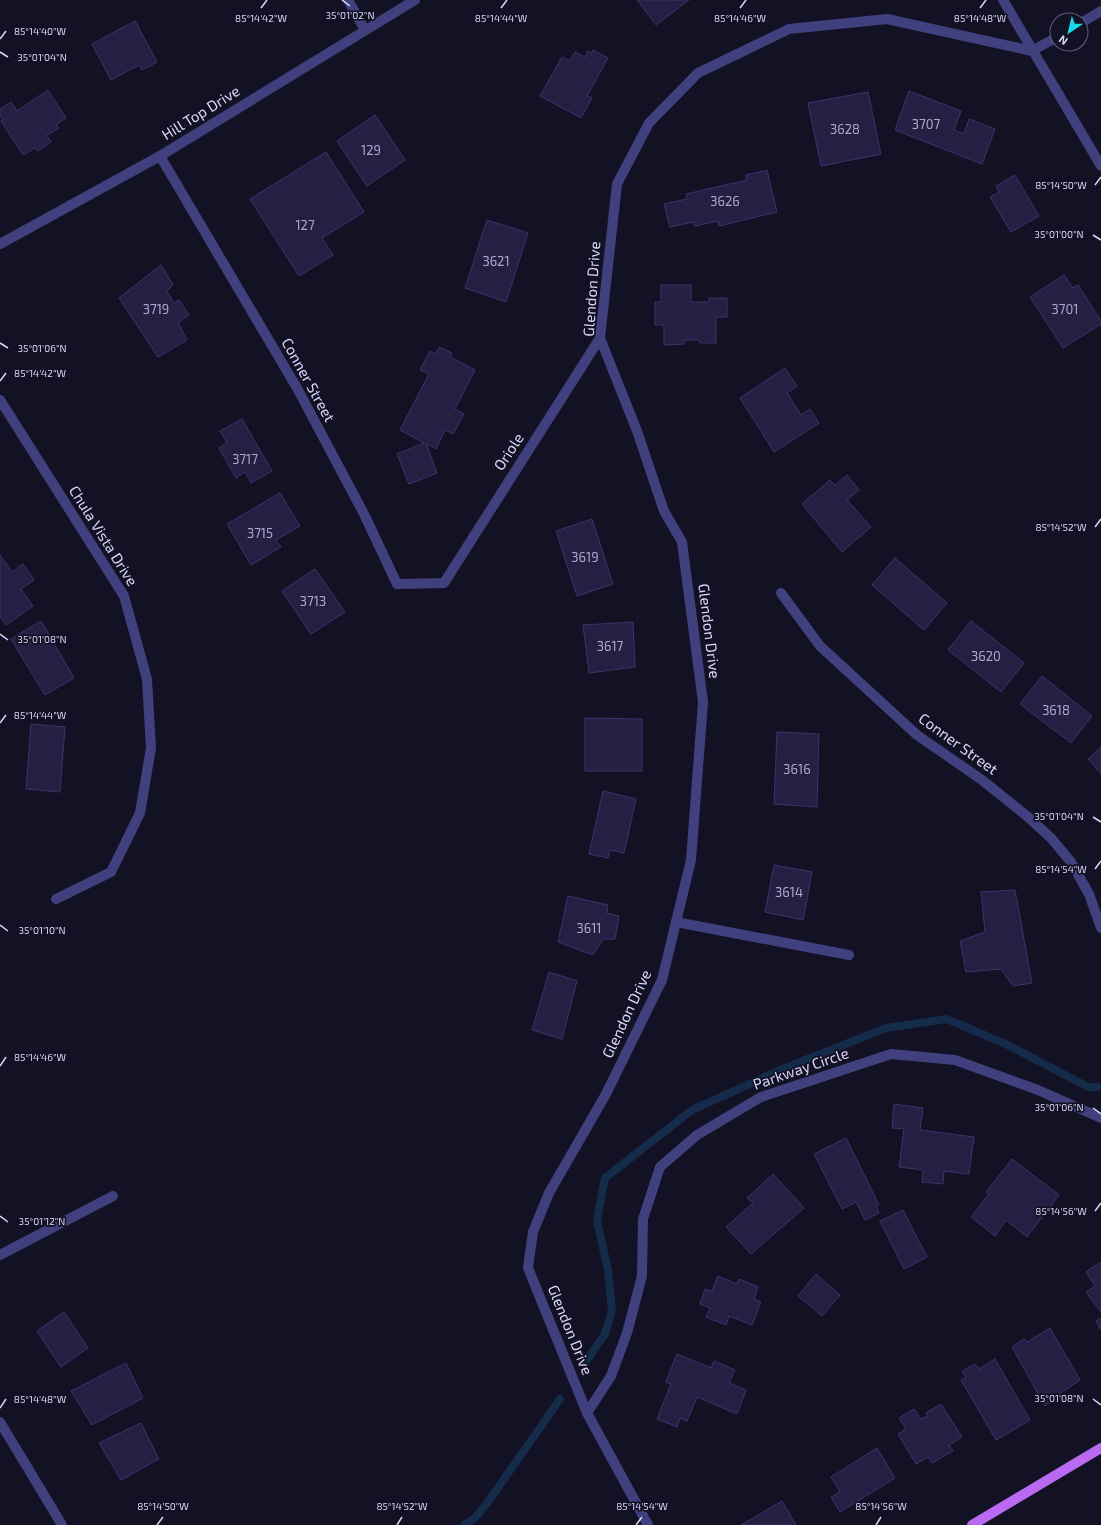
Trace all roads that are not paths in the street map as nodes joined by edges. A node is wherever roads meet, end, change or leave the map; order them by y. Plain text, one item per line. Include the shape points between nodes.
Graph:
1 (348, 0) edge
2 (415, 0) edge
3 (1003, 0) edge
4 (1101, 11) edge
5 (1089, 18) edge
6 (365, 30) junction
7 (1049, 42) edge
8 (1032, 52) junction
9 (160, 156) junction
10 (1101, 166) edge
11 (0, 244) edge
12 (600, 338) junction
13 (0, 400) edge
14 (444, 583) joint
15 (781, 593) dead end
16 (56, 899) dead end
17 (676, 922) junction
18 (1101, 928) edge
19 (849, 955) dead end
20 (1101, 1118) edge
21 (113, 1196) dead end
22 (0, 1255) edge
23 (587, 1413) junction
24 (0, 1422) edge
25 (1101, 1448) edge
26 (62, 1525) edge
27 (648, 1525) edge
28 (972, 1525) edge

1 - 6 street
2 - 6 street, Hill Top Drive
3 - 8 street
4 - 5 street
6 - 9 street, Hill Top Drive
7 - 8 street
8 - 10 street
8 - 12 street, Glendon Drive via 887,19 789,29 698,73 649,123 617,184
9 - 11 street, Hill Top Drive
9 - 14 street, Conner Street via 297,388 364,514 397,584
12 - 14 street, Oriole
12 - 17 street, Glendon Drive via 637,431 664,511 682,542 703,702 691,860
13 - 16 street, Chula Vista Drive via 124,596 147,679 151,748 140,813 111,872
15 - 18 street, Conner Street via 820,646 917,735 982,780 1051,838 1071,862 1089,894
17 - 19 street
17 - 23 street, Glendon Drive via 662,980 606,1094 549,1193 533,1232 528,1268
20 - 23 street, Parkway Circle via 1038,1090 956,1060 891,1054 761,1097 697,1135 660,1167 643,1219 642,1276 627,1333 611,1376
21 - 22 street
23 - 27 street, Glendon Drive
24 - 26 street
25 - 28 main road

